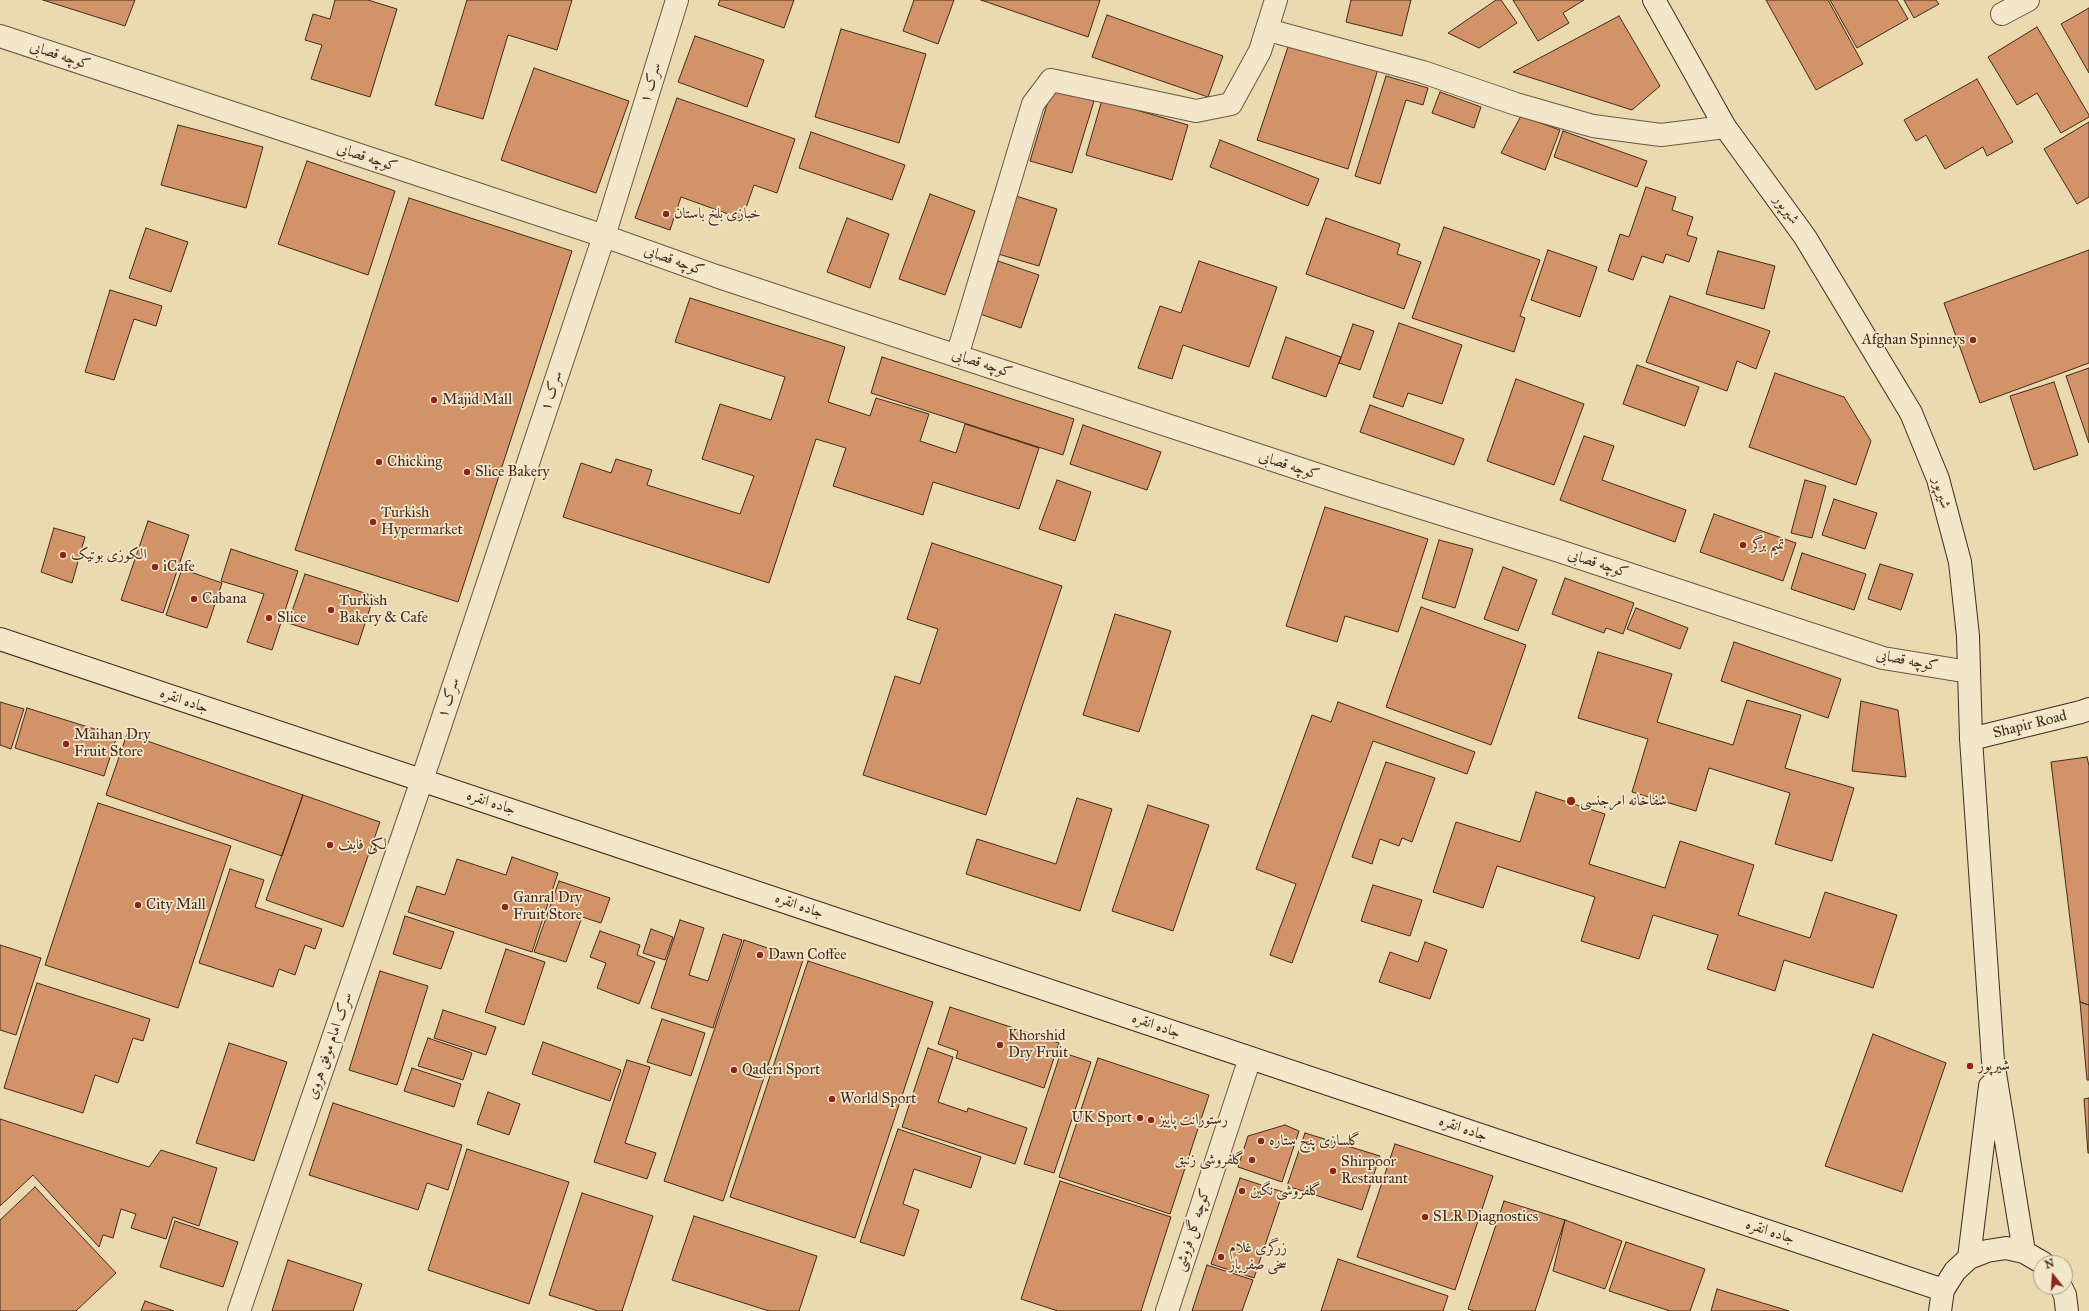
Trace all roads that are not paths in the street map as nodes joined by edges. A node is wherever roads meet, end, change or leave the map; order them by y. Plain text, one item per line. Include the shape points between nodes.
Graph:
1 (677, 0) edge
2 (1276, 0) edge
3 (1654, 0) edge
4 (2028, 0) edge
5 (2002, 14) dead end
6 (1268, 30) junction
7 (0, 36) edge
8 (1725, 127) junction
9 (604, 236) junction
10 (957, 356) junction
11 (0, 639) edge
12 (1969, 672) junction
13 (2089, 709) edge
14 (1971, 739) junction
15 (422, 780) junction
16 (983, 968) joint
17 (1250, 1058) junction
18 (1993, 1061) junction
19 (2024, 1252) junction
20 (2033, 1257) edge
21 (1969, 1258) junction
22 (2065, 1295) edge
23 (1942, 1300) edge
24 (239, 1311) edge
25 (1167, 1311) edge
26 (2067, 1311) edge

1 - 9 street, سرک ۱
2 - 6 street
3 - 8 street, شیرپور
4 - 5 street
6 - 8 street via 1423,72 1516,104 1593,126 1661,135
6 - 10 street via 1260,51 1231,104 1196,111 1051,80 1033,104
7 - 9 street, کوچه قصابی
8 - 12 street, شیرپور via 1805,237 1911,413 1938,479 1960,562
9 - 10 street, کوچه قصابی
9 - 15 street, سرک ۱
10 - 12 street, کوچه قصابی via 1883,658
11 - 15 street, جاده انقره
12 - 14 street, شیرپور
13 - 14 street, Shapir Road
14 - 18 street, شیرپور
15 - 16 street, جاده انقره
15 - 24 street, سرک امام موفق هروی
16 - 17 street, جادہ انقرہ
17 - 23 street, جادہ انقرہ
17 - 25 street, کوچه گل فروشی
18 - 19 street, شیرپور
18 - 21 street, شیرپور
19 - 20 street
19 - 21 street via 2006,1248 1987,1251
21 - 23 street via 1955,1271
22 - 26 street

